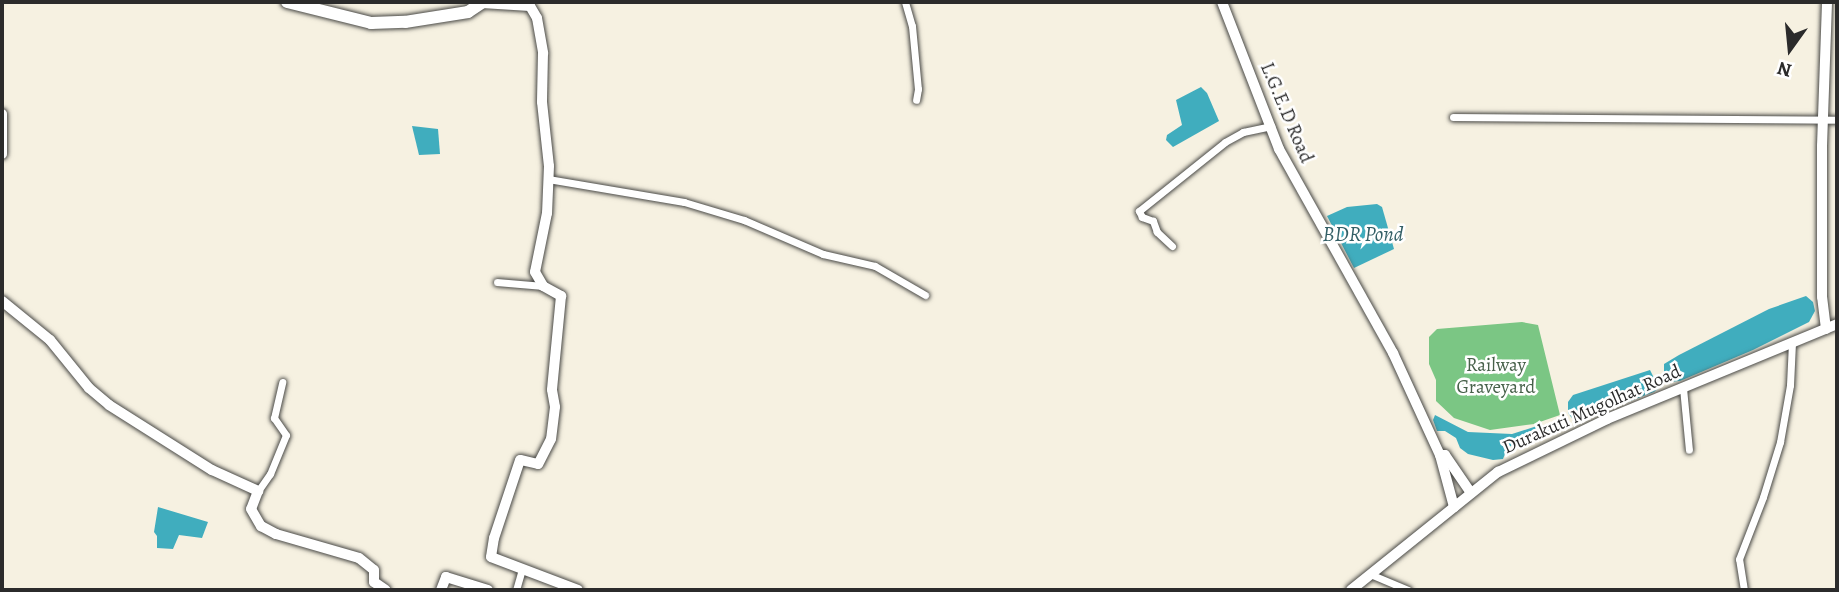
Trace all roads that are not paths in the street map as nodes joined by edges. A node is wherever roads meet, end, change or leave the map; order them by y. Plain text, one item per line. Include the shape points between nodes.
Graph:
1 (287, 2) edge
2 (482, 2) edge
3 (905, 2) edge
4 (1222, 2) edge
5 (1827, 2) edge
6 (916, 100) dead end
7 (2, 114) edge
8 (1453, 117) dead end
9 (1823, 120) junction
10 (1837, 120) edge
11 (1271, 126) junction
12 (2, 154) edge
13 (548, 179) junction
14 (1171, 246) dead end
15 (497, 282) dead end
16 (543, 286) junction
17 (925, 295) dead end
18 (2, 301) edge
19 (1837, 324) edge
20 (1826, 329) junction
21 (1792, 343) junction
22 (282, 382) dead end
23 (1683, 388) junction
24 (1689, 450) dead end
25 (1440, 455) junction
26 (258, 491) junction
27 (1471, 493) junction
28 (1454, 507) junction
29 (522, 569) junction
30 (1370, 574) junction
31 (547, 577) junction
32 (386, 590) edge
33 (441, 590) edge
34 (488, 590) edge
35 (516, 590) edge
36 (543, 590) edge
37 (578, 590) edge
38 (1351, 590) edge
39 (1408, 590) edge
40 (1744, 590) edge

1 - 2 main road via 371,23 440,18 468,12
2 - 13 street via 530,6 537,18 543,53
3 - 6 street via 912,26
4 - 11 street, L.G.E.D Road
5 - 9 street
7 - 12 street
8 - 9 street
9 - 10 street
9 - 20 street via 1822,297
11 - 14 street via 1243,132 1225,142 1139,211 1153,221
11 - 25 street, L.G.E.D Road via 1289,170 1393,353
13 - 16 street via 547,213 535,272
13 - 17 street via 684,202 744,220 823,254 876,266
15 - 16 street
16 - 29 street via 561,296 551,439 538,464 520,460 491,557
18 - 26 street via 50,340 109,405 212,470
19 - 20 street, Durakuti Mugolhat Road
20 - 21 street, Durakuti Mugolhat Road
21 - 23 street, Durakuti Mugolhat Road
21 - 40 street via 1780,442 1739,559
22 - 26 street via 274,418 286,435
23 - 24 street
23 - 27 street, Durakuti Mugolhat Road via 1535,453
25 - 27 street via 1446,455
25 - 28 street
26 - 32 street via 251,509 261,526 359,558 374,570 373,582
27 - 28 street, Durakuti Mugolhat Road
28 - 30 street, Durakuti Mugolhat Road
29 - 31 street
29 - 35 street
30 - 38 street, Durakuti Mugolhat Road
30 - 39 street
31 - 36 street
31 - 37 street
33 - 34 street via 446,577

